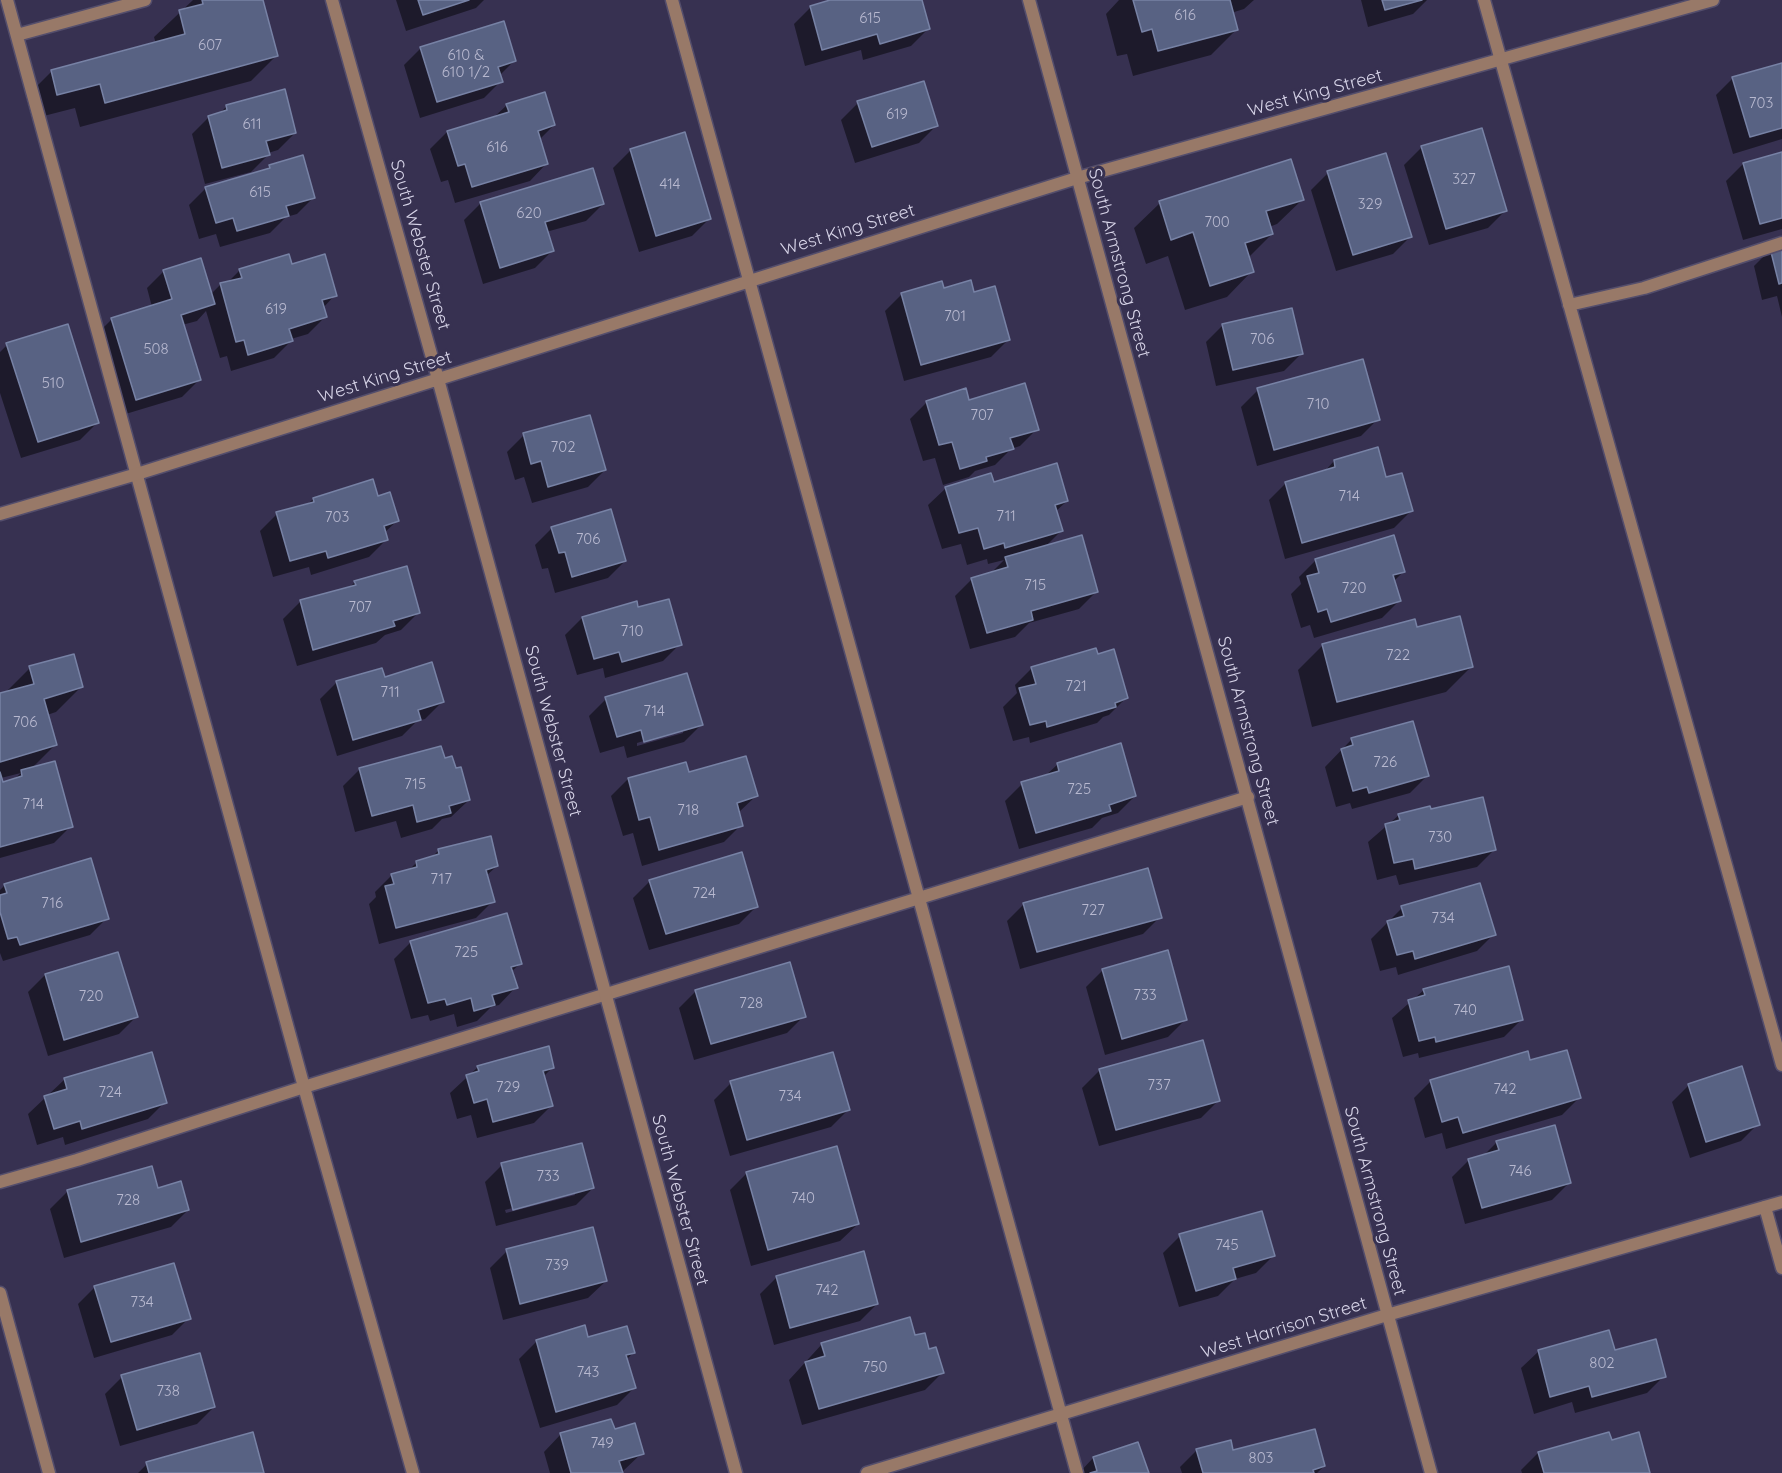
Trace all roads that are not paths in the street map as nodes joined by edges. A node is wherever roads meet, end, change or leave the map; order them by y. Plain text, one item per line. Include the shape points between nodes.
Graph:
1 (7, 0) edge
2 (145, 0) edge
3 (332, 0) edge
4 (672, 0) edge
5 (1029, 0) edge
6 (1484, 0) edge
7 (1713, 0) edge
8 (16, 35) junction
9 (1500, 60) junction
10 (1077, 177) junction
11 (1782, 243) edge
12 (750, 280) junction
13 (1569, 305) junction
14 (438, 379) junction
15 (137, 474) junction
16 (0, 514) edge
17 (1248, 797) junction
18 (918, 898) junction
19 (606, 995) junction
20 (1782, 1065) edge
21 (304, 1087) junction
22 (0, 1182) edge
23 (1782, 1202) edge
24 (1765, 1207) junction
25 (1782, 1268) edge
26 (0, 1293) edge
27 (1387, 1315) junction
28 (1061, 1415) junction
29 (49, 1473) edge
30 (413, 1473) edge
31 (736, 1473) edge
32 (867, 1473) edge
33 (1077, 1473) edge
34 (1431, 1473) edge

1 - 8 street
2 - 8 street
3 - 14 street, South Webster Street
4 - 12 street
5 - 10 street, South Armstrong Street
6 - 9 street
7 - 9 street, West King Street
8 - 15 street
9 - 10 street, West King Street
9 - 13 street
10 - 12 street, West King Street
10 - 17 street, South Armstrong Street
11 - 13 street via 1644,288
12 - 14 street, West King Street
12 - 18 street
13 - 20 street
14 - 15 street, West King Street
14 - 19 street, South Webster Street
15 - 16 street, West King Street
15 - 21 street
17 - 18 street
17 - 27 street, South Armstrong Street
18 - 19 street
18 - 28 street
19 - 21 street
19 - 31 street, South Webster Street
21 - 22 street
21 - 30 street
23 - 24 street, West Harrison Street
24 - 25 street
24 - 27 street, West Harrison Street
26 - 29 street
27 - 28 street, West Harrison Street
27 - 34 street, South Armstrong Street
28 - 32 street, West Harrison Street
28 - 33 street

